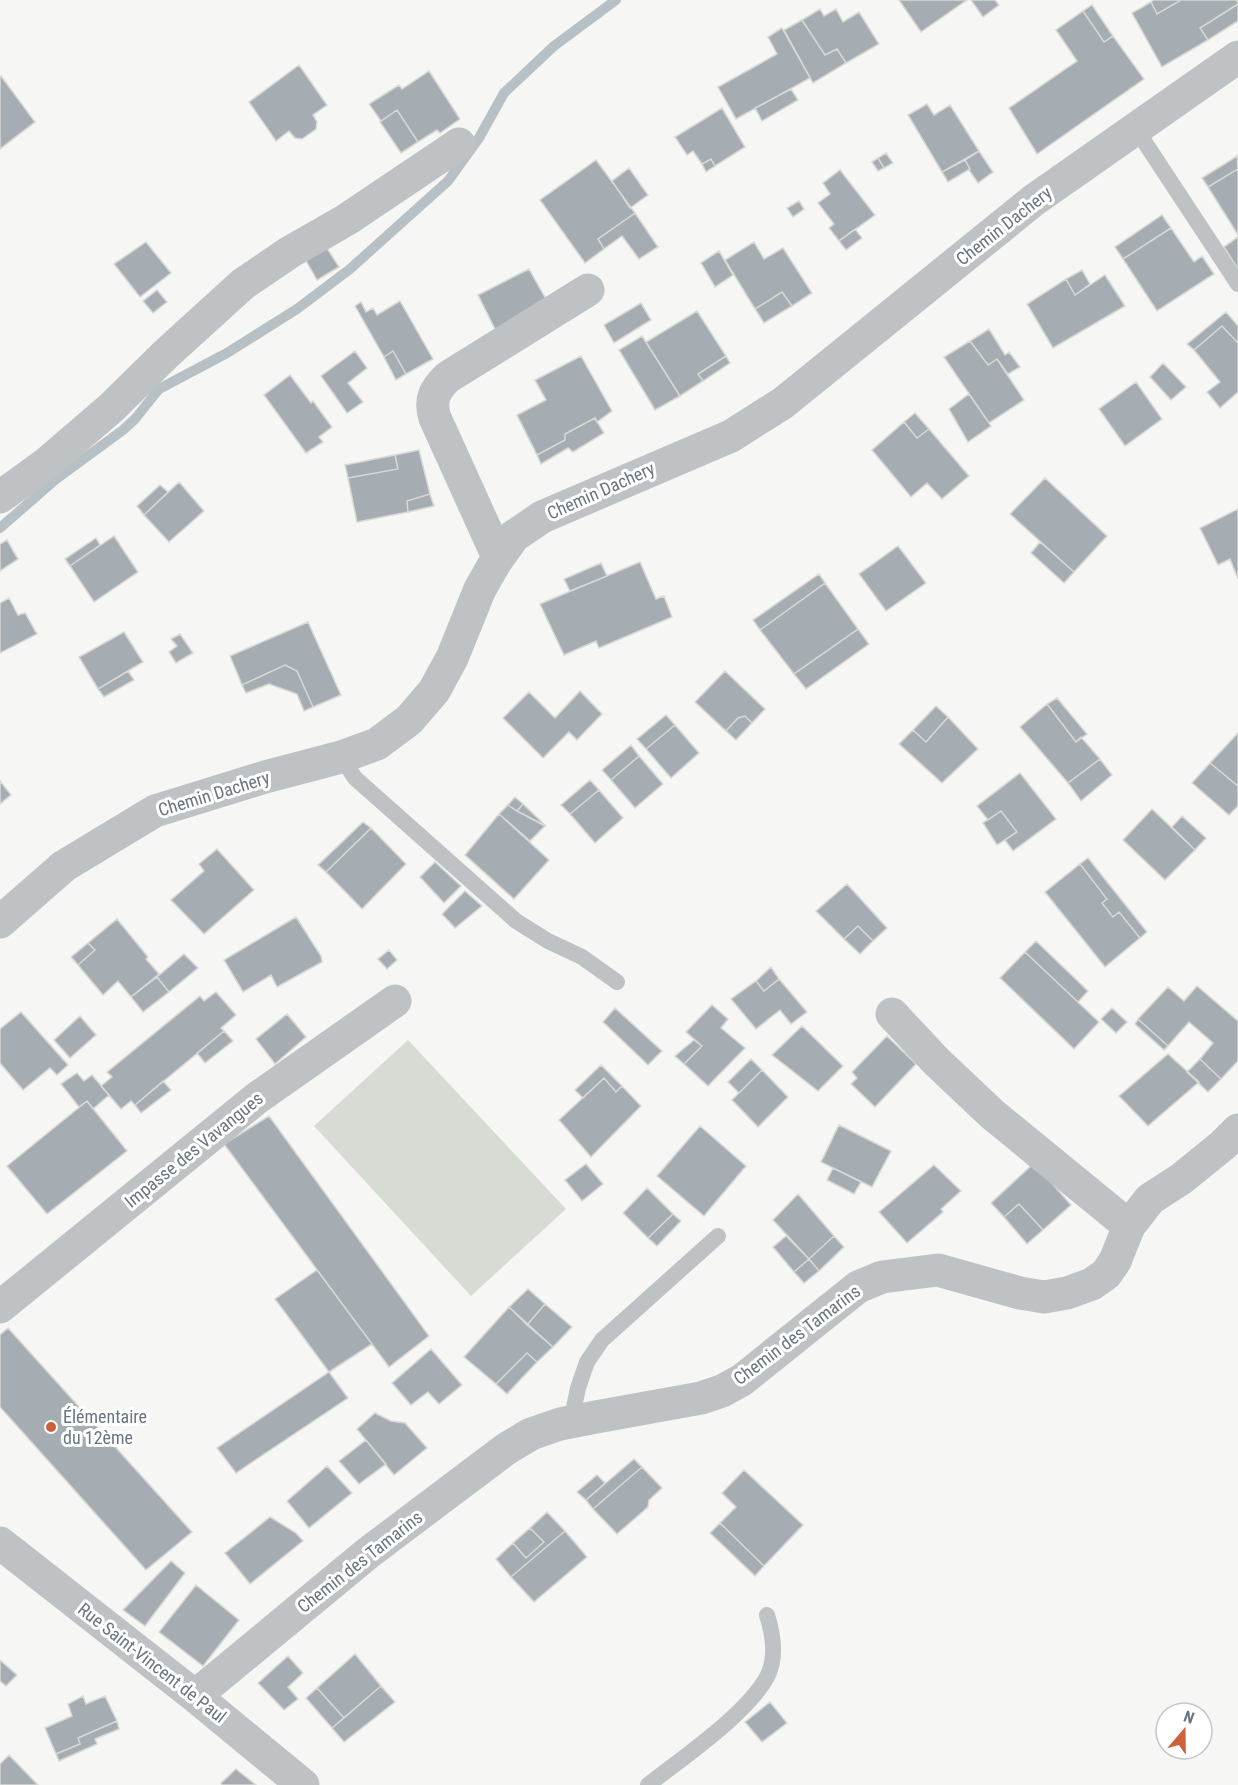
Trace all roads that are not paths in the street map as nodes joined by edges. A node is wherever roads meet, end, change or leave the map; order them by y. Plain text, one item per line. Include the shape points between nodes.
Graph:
1 (1238, 57) edge
2 (1136, 129) junction
3 (459, 144) dead end
4 (1238, 284) edge
5 (588, 290) dead end
6 (0, 497) edge
7 (498, 557) junction
8 (341, 757) junction
9 (0, 922) edge
10 (617, 982) dead end
11 (395, 1001) dead end
12 (891, 1014) dead end
13 (1238, 1130) edge
14 (1130, 1226) junction
15 (718, 1236) dead end
16 (0, 1307) edge
17 (571, 1422) junction
18 (0, 1543) edge
19 (767, 1615) dead end
20 (195, 1696) junction
21 (303, 1785) edge
22 (648, 1785) edge

1 - 2 street, Chemin Dachery
2 - 4 lane
2 - 7 street, Chemin Dachery via 1034,200 783,403 731,436 542,517 514,536
3 - 6 street via 243,284 111,408
5 - 7 street via 448,377 433,396 435,418
7 - 8 street, Chemin Dachery via 434,691 410,720 377,744
8 - 9 street, Chemin Dachery via 155,811 64,866
8 - 10 lane via 355,778 516,921 582,957
11 - 16 street, Impasse des Vavangues via 257,1098
12 - 14 street via 992,1114
13 - 14 street, Chemin des Tamarins via 1181,1179 1150,1199
14 - 17 street, Chemin des Tamarins via 1107,1274 1067,1293 1044,1297 1020,1293 938,1270 882,1277 858,1287 742,1380 722,1391
15 - 17 lane via 602,1340 587,1362
17 - 20 street, Chemin des Tamarins via 531,1434 506,1449 368,1553
18 - 20 street, Rue Saint-Vincent de Paul
19 - 22 lane via 773,1634 772,1656 768,1676 755,1695
20 - 21 street, Rue Saint-Vincent de Paul

